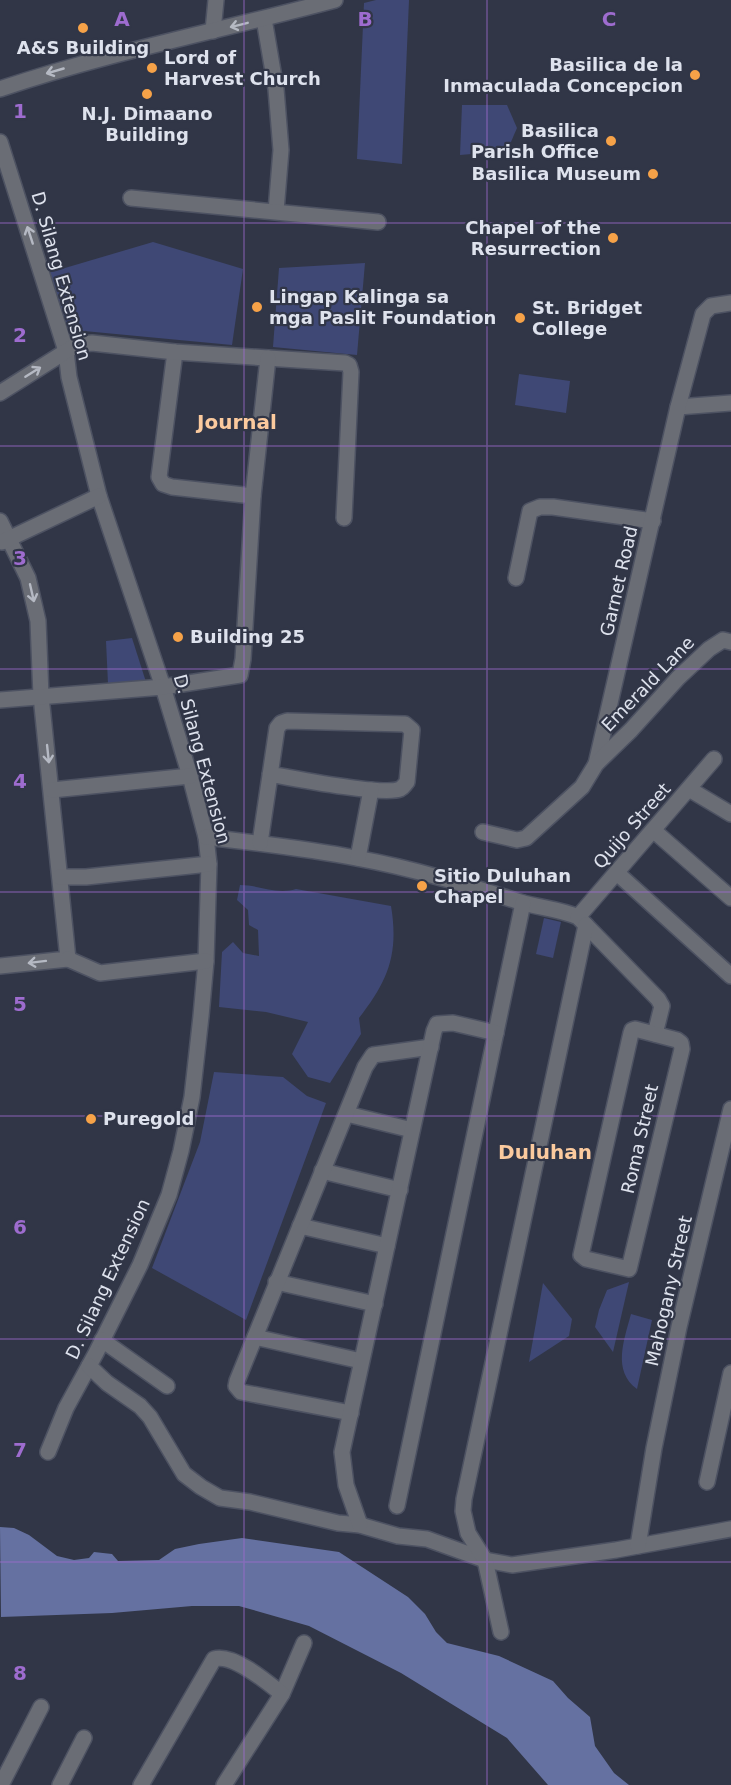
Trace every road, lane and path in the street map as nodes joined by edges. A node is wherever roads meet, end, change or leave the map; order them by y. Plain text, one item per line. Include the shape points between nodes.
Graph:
1 (216, 0) edge
2 (335, 0) edge
3 (264, 19) junction
4 (213, 31) junction
5 (0, 89) edge
6 (0, 142) edge
7 (131, 198) dead end
8 (276, 211) junction
9 (378, 222) dead end
10 (731, 303) edge
11 (66, 351) junction
12 (175, 352) junction
13 (268, 358) junction
14 (0, 393) edge
15 (731, 403) edge
16 (678, 407) junction
17 (99, 496) junction
18 (253, 496) junction
19 (344, 518) dead end
20 (0, 521) edge
21 (653, 521) junction
22 (5, 541) edge
23 (516, 578) dead end
24 (731, 642) edge
25 (163, 687) junction
26 (41, 696) junction
27 (0, 700) edge
28 (714, 759) dead end
29 (596, 764) junction
30 (270, 774) junction
31 (190, 776) junction
32 (688, 789) junction
33 (52, 790) junction
34 (371, 790) junction
35 (731, 814) edge
36 (653, 830) junction
37 (483, 832) dead end
38 (206, 837) junction
39 (260, 843) junction
40 (358, 858) junction
41 (209, 864) junction
42 (617, 873) junction
43 (60, 877) junction
44 (731, 898) edge
45 (523, 903) junction
46 (582, 921) junction
47 (69, 959) junction
48 (206, 962) junction
49 (0, 966) edge
50 (731, 976) edge
51 (496, 1033) junction
52 (656, 1034) junction
53 (430, 1047) junction
54 (731, 1109) edge
55 (347, 1114) junction
56 (412, 1130) junction
57 (322, 1171) junction
58 (400, 1190) junction
59 (300, 1226) junction
60 (387, 1245) junction
61 (276, 1282) junction
62 (375, 1304) junction
63 (255, 1337) junction
64 (102, 1340) junction
65 (361, 1361) junction
66 (89, 1366) junction
67 (731, 1373) edge
68 (166, 1386) dead end
69 (351, 1413) junction
70 (48, 1452) dead end
71 (707, 1482) dead end
72 (398, 1506) dead end
73 (360, 1525) junction
74 (731, 1529) edge
75 (638, 1546) junction
76 (485, 1560) junction
77 (501, 1632) dead end
78 (304, 1643) dead end
79 (282, 1694) junction
80 (41, 1707) dead end
81 (84, 1738) dead end
82 (6, 1760) edge
83 (2, 1785) edge
84 (60, 1785) edge
85 (141, 1785) edge
86 (224, 1785) edge

1 - 4 street
2 - 3 street
3 -> 4 street
3 - 8 street via 282,150
4 -> 5 street via 142,47
11 -> 6 street, D. Silang Extension
7 - 8 street
8 - 9 street
10 - 16 street, Garnet Road via 711,306 703,314
11 - 12 street via 76,345 107,344
14 -> 11 street
11 - 17 street, D. Silang Extension
12 - 13 street
12 - 18 street via 159,477 163,484 172,487
13 - 18 street
13 - 19 street via 349,365
15 - 16 street
16 - 21 street, Garnet Road
17 - 22 street
17 - 25 street, D. Silang Extension
18 - 25 street via 240,675
20 - 22 street
21 - 23 street via 554,507 530,511
21 - 29 street, Garnet Road
22 -> 26 street via 28,578 38,621
24 - 29 street, Emerald Lane via 723,640 709,649
25 - 26 street
25 - 31 street, D. Silang Extension
26 - 27 street
26 -> 33 street
28 - 32 street, Quijo Street
29 - 37 street via 582,787 526,838 517,840
30 - 34 street
30 - 34 street via 281,723 410,726 407,782 398,790
30 - 39 street
31 - 33 street
31 - 38 street, D. Silang Extension
32 - 35 street
32 - 36 street, Quijo Street
33 - 43 street
34 - 40 street
36 - 42 street, Quijo Street
36 - 44 street
38 - 39 street
38 - 41 street, D. Silang Extension
39 - 40 street
40 - 45 street
41 - 43 street via 86,878
41 - 48 street, D. Silang Extension
42 - 46 street, Quijo Street
42 - 50 street
43 - 47 street
45 - 46 street via 566,912
45 - 51 street
46 - 52 street via 662,1006
46 - 76 street via 464,1499 468,1533
47 - 48 street via 100,973
47 -> 49 street
48 - 64 street, D. Silang Extension via 192,1097 169,1195 140,1266
51 - 53 street via 453,1023 436,1024
51 - 72 street
52 - 52 street, Roma Street via 677,1040 682,1049 629,1269 586,1259 581,1254 631,1032 635,1029
53 - 55 street via 373,1055
53 - 56 street
54 - 75 street, Mahogany Street via 680,1327
55 - 56 street
55 - 57 street
56 - 58 street
57 - 58 street
57 - 59 street
58 - 60 street
59 - 60 street
59 - 61 street
60 - 62 street
61 - 62 street
61 - 63 street
62 - 65 street
63 - 65 street
63 - 69 street via 237,1381 242,1392
64 - 66 street, D. Silang Extension
64 - 68 street
65 - 69 street
66 - 70 street, D. Silang Extension
66 - 73 street via 140,1406 184,1474 201,1487 220,1498
67 - 71 street
69 - 73 street via 343,1465
73 - 76 street via 398,1536 428,1539
74 - 75 street
75 - 76 street via 513,1565
76 - 77 street
78 - 79 street
79 - 85 street via 228,1658 214,1659
79 - 86 street
80 - 82 street
81 - 84 street
82 - 83 street

